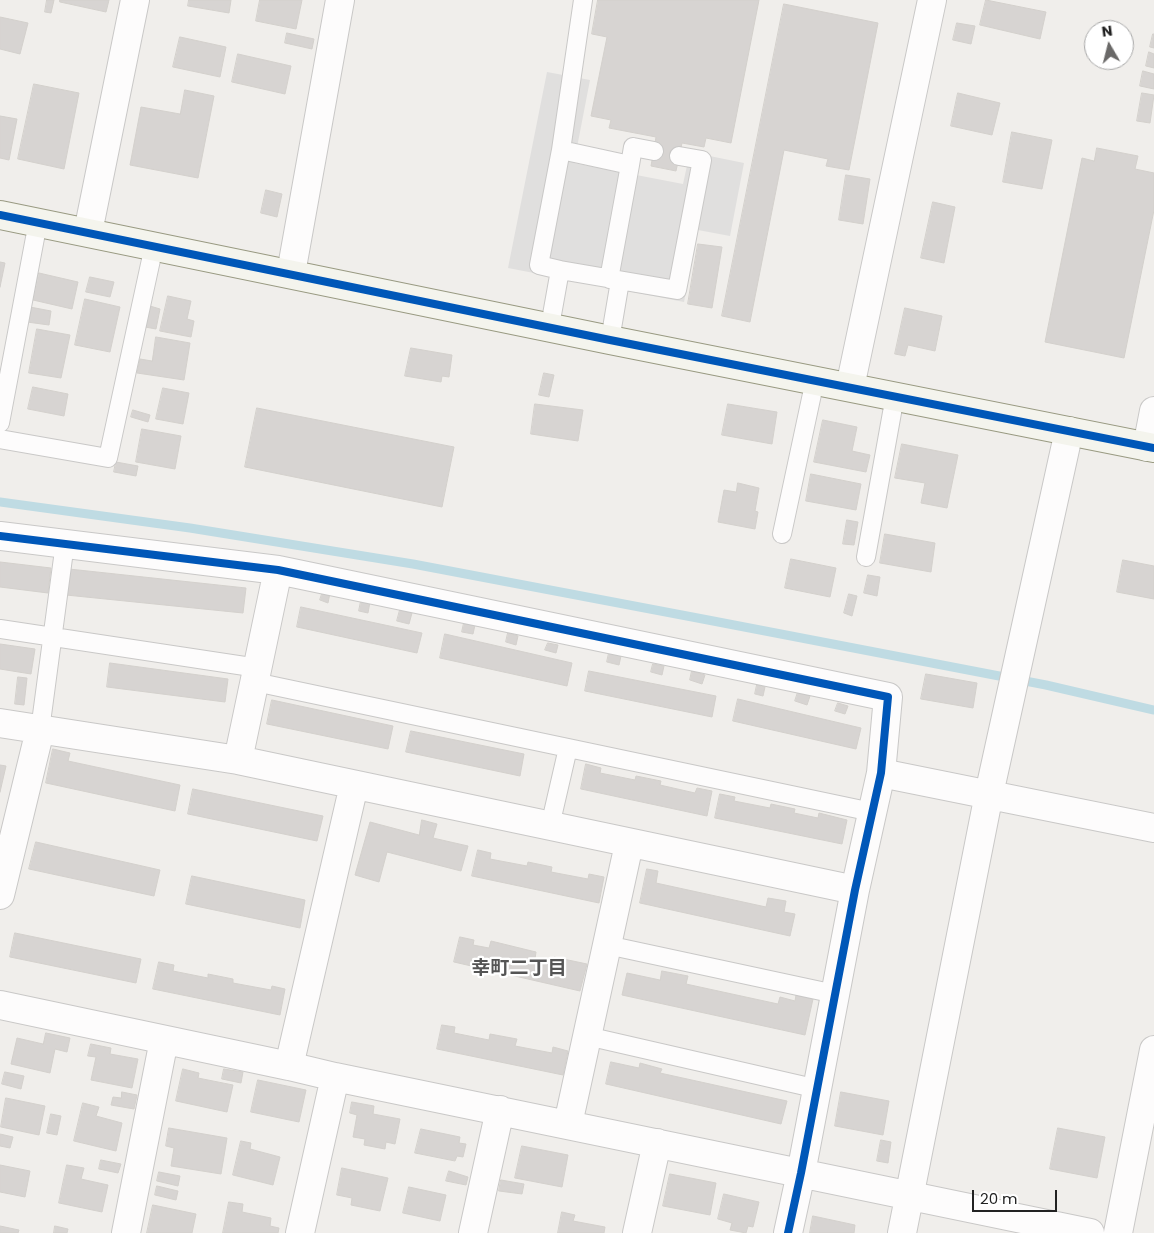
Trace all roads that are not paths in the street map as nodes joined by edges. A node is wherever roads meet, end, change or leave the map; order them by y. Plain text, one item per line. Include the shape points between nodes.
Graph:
1 (136, 0) edge
2 (340, 0) edge
3 (584, 0) edge
4 (932, 0) edge
5 (561, 150) junction
6 (654, 151) dead end
7 (679, 156) dead end
8 (630, 165) junction
9 (0, 215) edge
10 (38, 222) junction
11 (88, 232) junction
12 (154, 246) junction
13 (560, 270) junction
14 (291, 274) junction
15 (615, 280) junction
16 (550, 326) junction
17 (610, 340) junction
18 (815, 380) junction
19 (850, 387) junction
20 (895, 396) junction
21 (1154, 411) edge
22 (0, 422) edge
23 (1069, 431) junction
24 (0, 439) edge
25 (1150, 448) edge
26 (782, 534) dead end
27 (0, 536) edge
28 (65, 544) junction
29 (866, 557) dead end
30 (278, 570) junction
31 (0, 629) edge
32 (54, 636) junction
33 (256, 675) junction
34 (0, 723) edge
35 (40, 730) junction
36 (568, 748) junction
37 (238, 760) junction
38 (880, 773) junction
39 (354, 785) junction
40 (989, 794) junction
41 (872, 812) junction
42 (550, 826) junction
43 (1154, 828) edge
44 (7, 835) edge
45 (629, 844) junction
46 (855, 890) junction
47 (0, 894) edge
48 (607, 945) junction
49 (835, 994) junction
50 (1, 1009) edge
51 (587, 1036) junction
52 (164, 1040) junction
53 (1154, 1050) edge
54 (289, 1066) junction
55 (335, 1077) junction
56 (818, 1089) junction
57 (500, 1110) junction
58 (568, 1124) junction
59 (657, 1143) junction
60 (801, 1173) junction
61 (910, 1196) junction
62 (126, 1233) edge
63 (300, 1233) edge
64 (473, 1233) edge
65 (636, 1233) edge
66 (788, 1233) edge
67 (902, 1233) edge
68 (1090, 1233) edge
69 (1118, 1233) edge

1 - 11 street
2 - 14 street
3 - 5 lane
4 - 19 street
5 - 8 lane
5 - 13 lane via 539,266
6 - 8 lane via 633,148
7 - 15 lane via 702,160 677,290
8 - 15 lane
9 - 10 street
10 - 11 street
10 - 22 lane
11 - 12 street
12 - 14 street
12 - 24 lane via 108,458
13 - 15 lane
13 - 16 lane
14 - 16 street
15 - 17 lane
16 - 17 street
17 - 18 street
18 - 19 street
18 - 26 lane
19 - 20 street
20 - 23 street
20 - 29 lane
21 - 25 street
23 - 25 street
23 - 40 street
27 - 28 street
28 - 30 street
28 - 32 lane
30 - 33 street
30 - 38 street via 888,697
31 - 32 lane
32 - 33 lane
32 - 35 lane
33 - 36 lane
33 - 37 street
34 - 35 street
35 - 37 street
35 - 44 street
36 - 41 lane
36 - 42 lane
37 - 39 street
38 - 40 street
38 - 41 street
39 - 42 street
39 - 54 street
40 - 43 street
40 - 61 street
41 - 46 street
42 - 45 street
44 - 47 street
45 - 46 street
45 - 48 street
46 - 49 street
48 - 49 lane
48 - 51 street
49 - 56 street
50 - 52 street
51 - 56 lane
51 - 58 street
52 - 54 street
52 - 62 street
53 - 69 street
54 - 55 street
55 - 57 street
55 - 63 street
56 - 60 street
57 - 58 street
57 - 64 street
58 - 59 street
59 - 60 street
59 - 65 street
60 - 61 street
60 - 66 street
61 - 67 street
61 - 68 street

